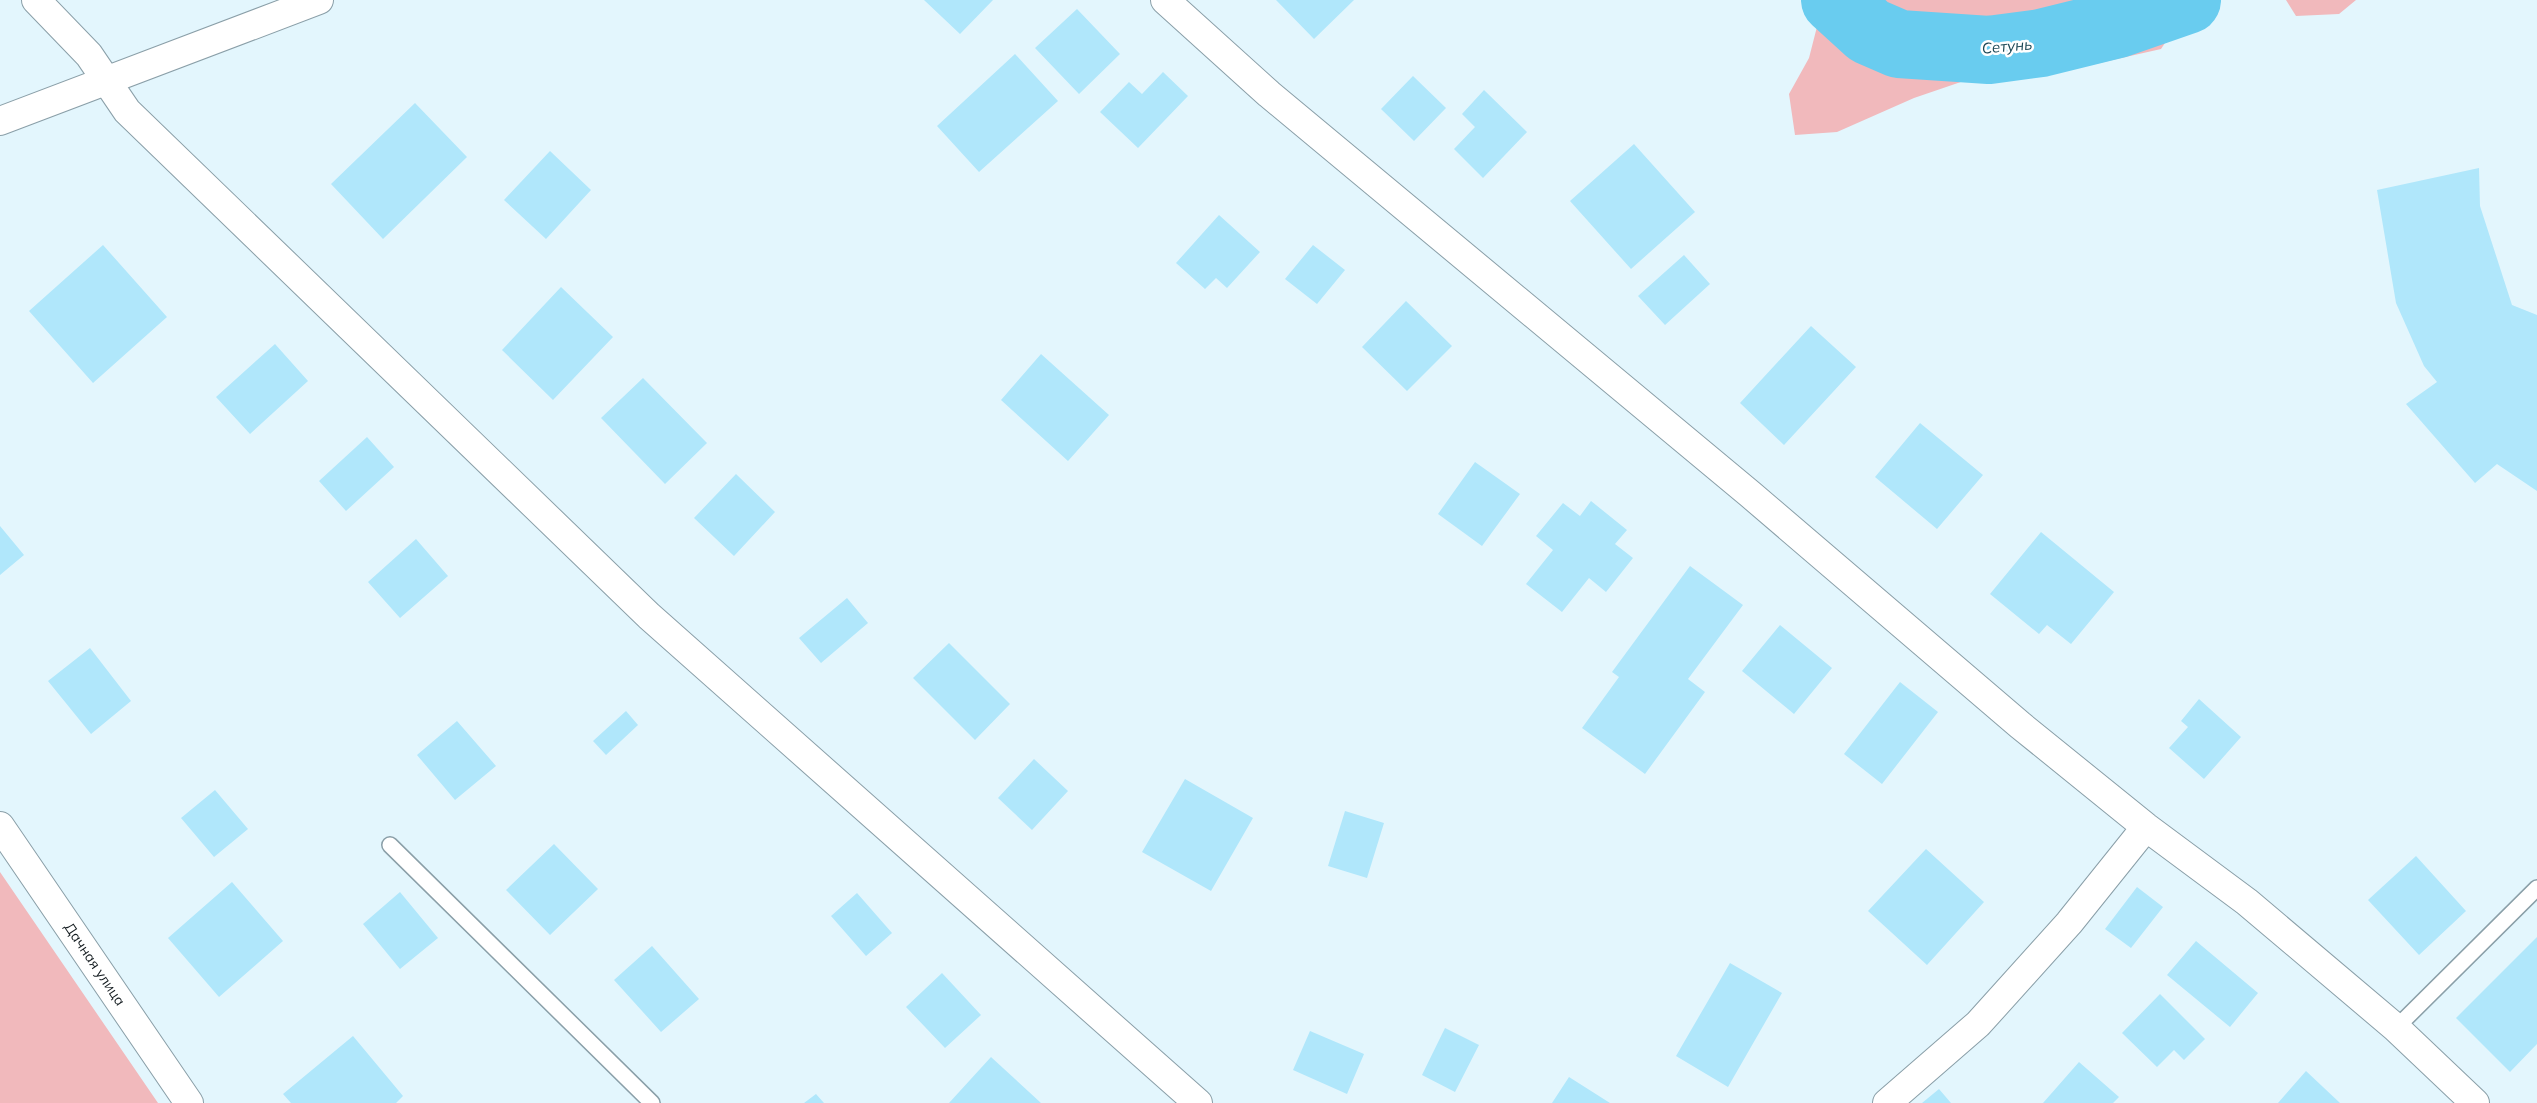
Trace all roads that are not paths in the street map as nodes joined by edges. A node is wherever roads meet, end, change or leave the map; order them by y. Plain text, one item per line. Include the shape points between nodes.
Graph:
1 (36, 0) edge
2 (319, 0) edge
3 (1165, 0) edge
4 (106, 80) junction
5 (0, 121) edge
6 (0, 826) edge
7 (2146, 827) junction
8 (390, 845) dead end
9 (2537, 888) edge
10 (2396, 1028) junction
11 (189, 1103) edge
12 (652, 1103) edge
13 (1198, 1103) edge
14 (1887, 1103) edge
15 (2475, 1103) edge

1 - 4 street via 89,55
2 - 4 street
3 - 7 street via 1270,94 1750,494 2020,725
4 - 5 street
4 - 13 street via 127,111 649,616
6 - 11 street, Дачная улица
7 - 10 street via 2247,902
7 - 14 street via 2069,923 1978,1024
8 - 12 lane
9 - 10 lane
10 - 15 street

